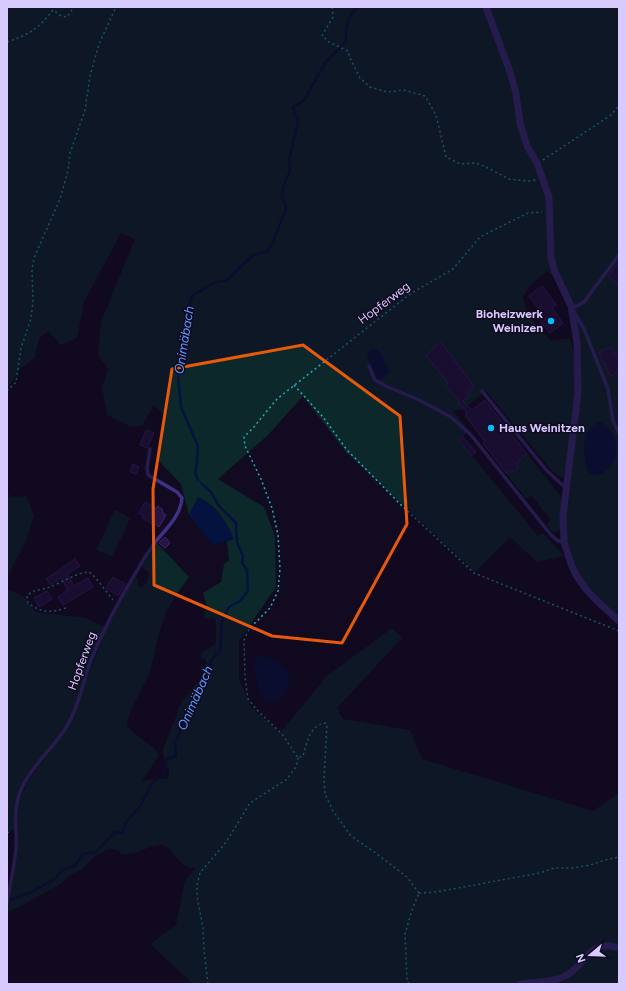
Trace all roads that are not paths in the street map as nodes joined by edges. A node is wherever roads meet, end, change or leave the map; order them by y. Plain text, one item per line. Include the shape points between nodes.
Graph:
1 (486, 7) edge
2 (619, 255) edge
3 (571, 306) junction
4 (369, 366) dead end
5 (482, 391) dead end
6 (619, 432) edge
7 (150, 449) dead end
8 (567, 489) junction
9 (564, 542) junction
10 (619, 621) edge
11 (7, 903) edge
12 (619, 948) edge
13 (521, 984) edge

1 - 3 street via 516,93 526,146 537,163 549,197 551,258
2 - 3 lane via 584,302
3 - 6 lane via 584,329 608,389 613,421
3 - 8 street via 577,343 578,393
4 - 9 lane via 375,380 451,417 471,435 551,535
5 - 8 lane via 547,471
7 - 11 lane, Hopferweg via 146,468 148,475 177,492 182,498 182,506 146,555 116,605 104,629 70,719 20,792 16,806 14,869
8 - 9 street via 563,516
9 - 10 street via 580,582
12 - 13 street via 603,945 594,949 564,977

